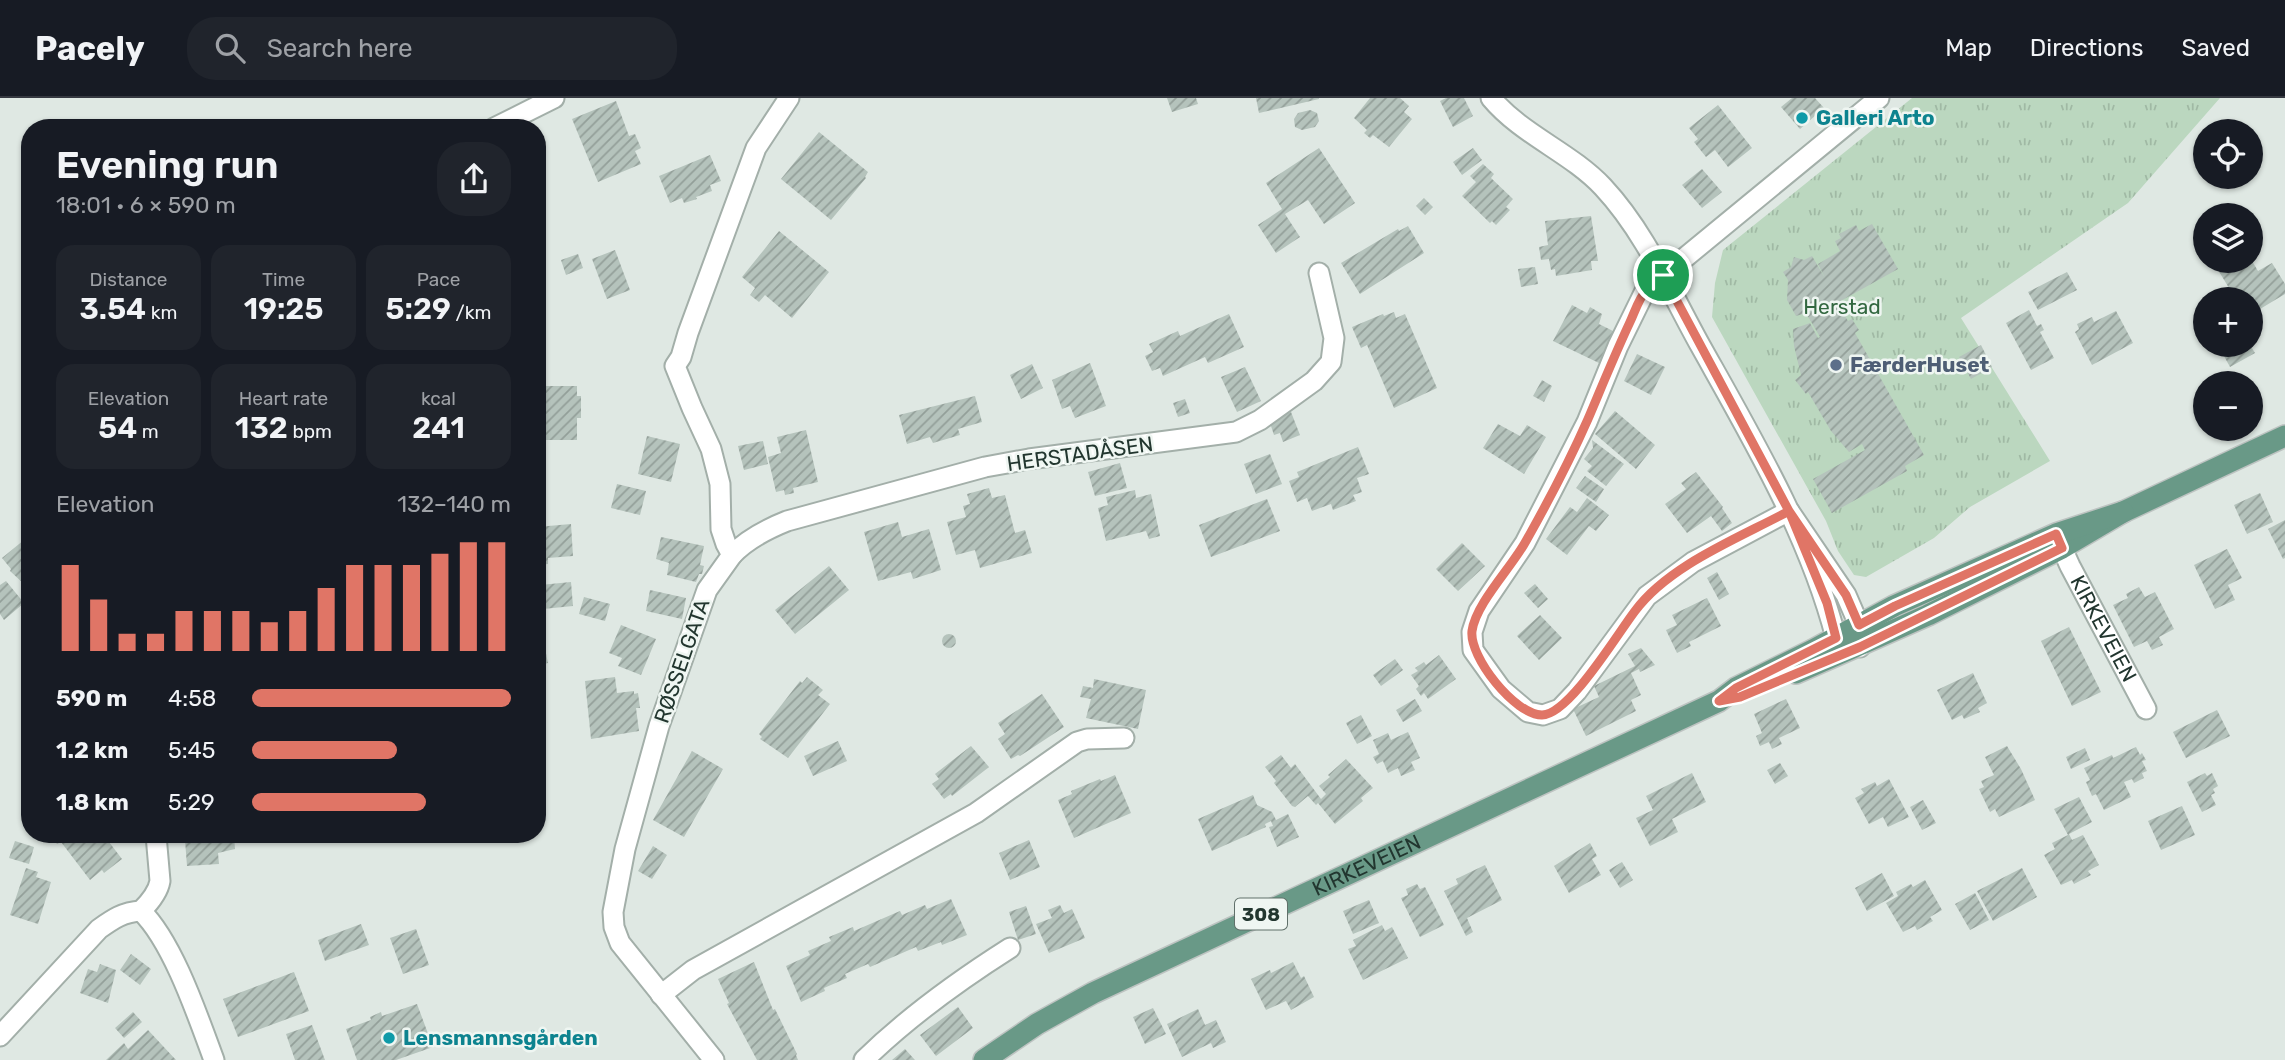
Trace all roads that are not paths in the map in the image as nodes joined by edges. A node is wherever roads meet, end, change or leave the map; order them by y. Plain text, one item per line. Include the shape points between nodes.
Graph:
1 (554, 98) edge
2 (789, 98) edge
3 (1491, 98) edge
4 (1879, 98) edge
5 (513, 119) edge
6 (1319, 273) dead end
7 (1663, 275) junction
8 (2285, 436) edge
9 (1789, 511) junction
10 (2059, 541) junction
11 (732, 555) junction
12 (1859, 625) junction
13 (1836, 638) junction
14 (1860, 647) junction
15 (1719, 701) junction
16 (2146, 709) dead end
17 (1124, 738) dead end
18 (157, 843) edge
19 (141, 911) junction
20 (1010, 948) dead end
21 (661, 995) junction
22 (0, 1035) edge
23 (214, 1060) edge
24 (715, 1060) edge
25 (864, 1060) edge
26 (984, 1060) edge

1 - 5 street
2 - 11 street via 756,148 675,366 711,449 720,484 721,529
3 - 7 street via 1524,130 1604,188
4 - 7 street
6 - 11 street, HERSTADÅSEN via 1335,338 1331,362 1314,381 1236,432 985,467 787,521 767,529
7 - 9 street
7 - 9 street via 1644,293 1587,422 1525,543 1479,611 1472,632 1473,650 1501,689 1528,712 1543,715 1560,709 1647,596 1693,562
8 - 10 main road, KIRKEVEIEN / 308
9 - 12 street via 1846,595
9 - 13 street via 1827,603
10 - 12 main road, KIRKEVEIEN / 308 via 1895,606
10 - 14 main road, KIRKEVEIEN / 308
10 - 16 street, KIRKEVEIEN
11 - 21 street, RØSSELGATA via 707,590 659,726 613,912 620,943
12 - 13 main road, KIRKEVEIEN / 308
12 - 14 street
13 - 14 street
13 - 15 main road, KIRKEVEIEN / 308
14 - 15 main road, KIRKEVEIEN / 308 via 1740,697
15 - 26 main road, KIRKEVEIEN / 308 via 1093,993
17 - 21 street via 1077,742 976,813 693,970
18 - 19 street via 159,888
19 - 22 street via 116,916 99,929
19 - 23 street via 158,932
20 - 25 street via 971,972
21 - 24 street, RØSSELGATA

